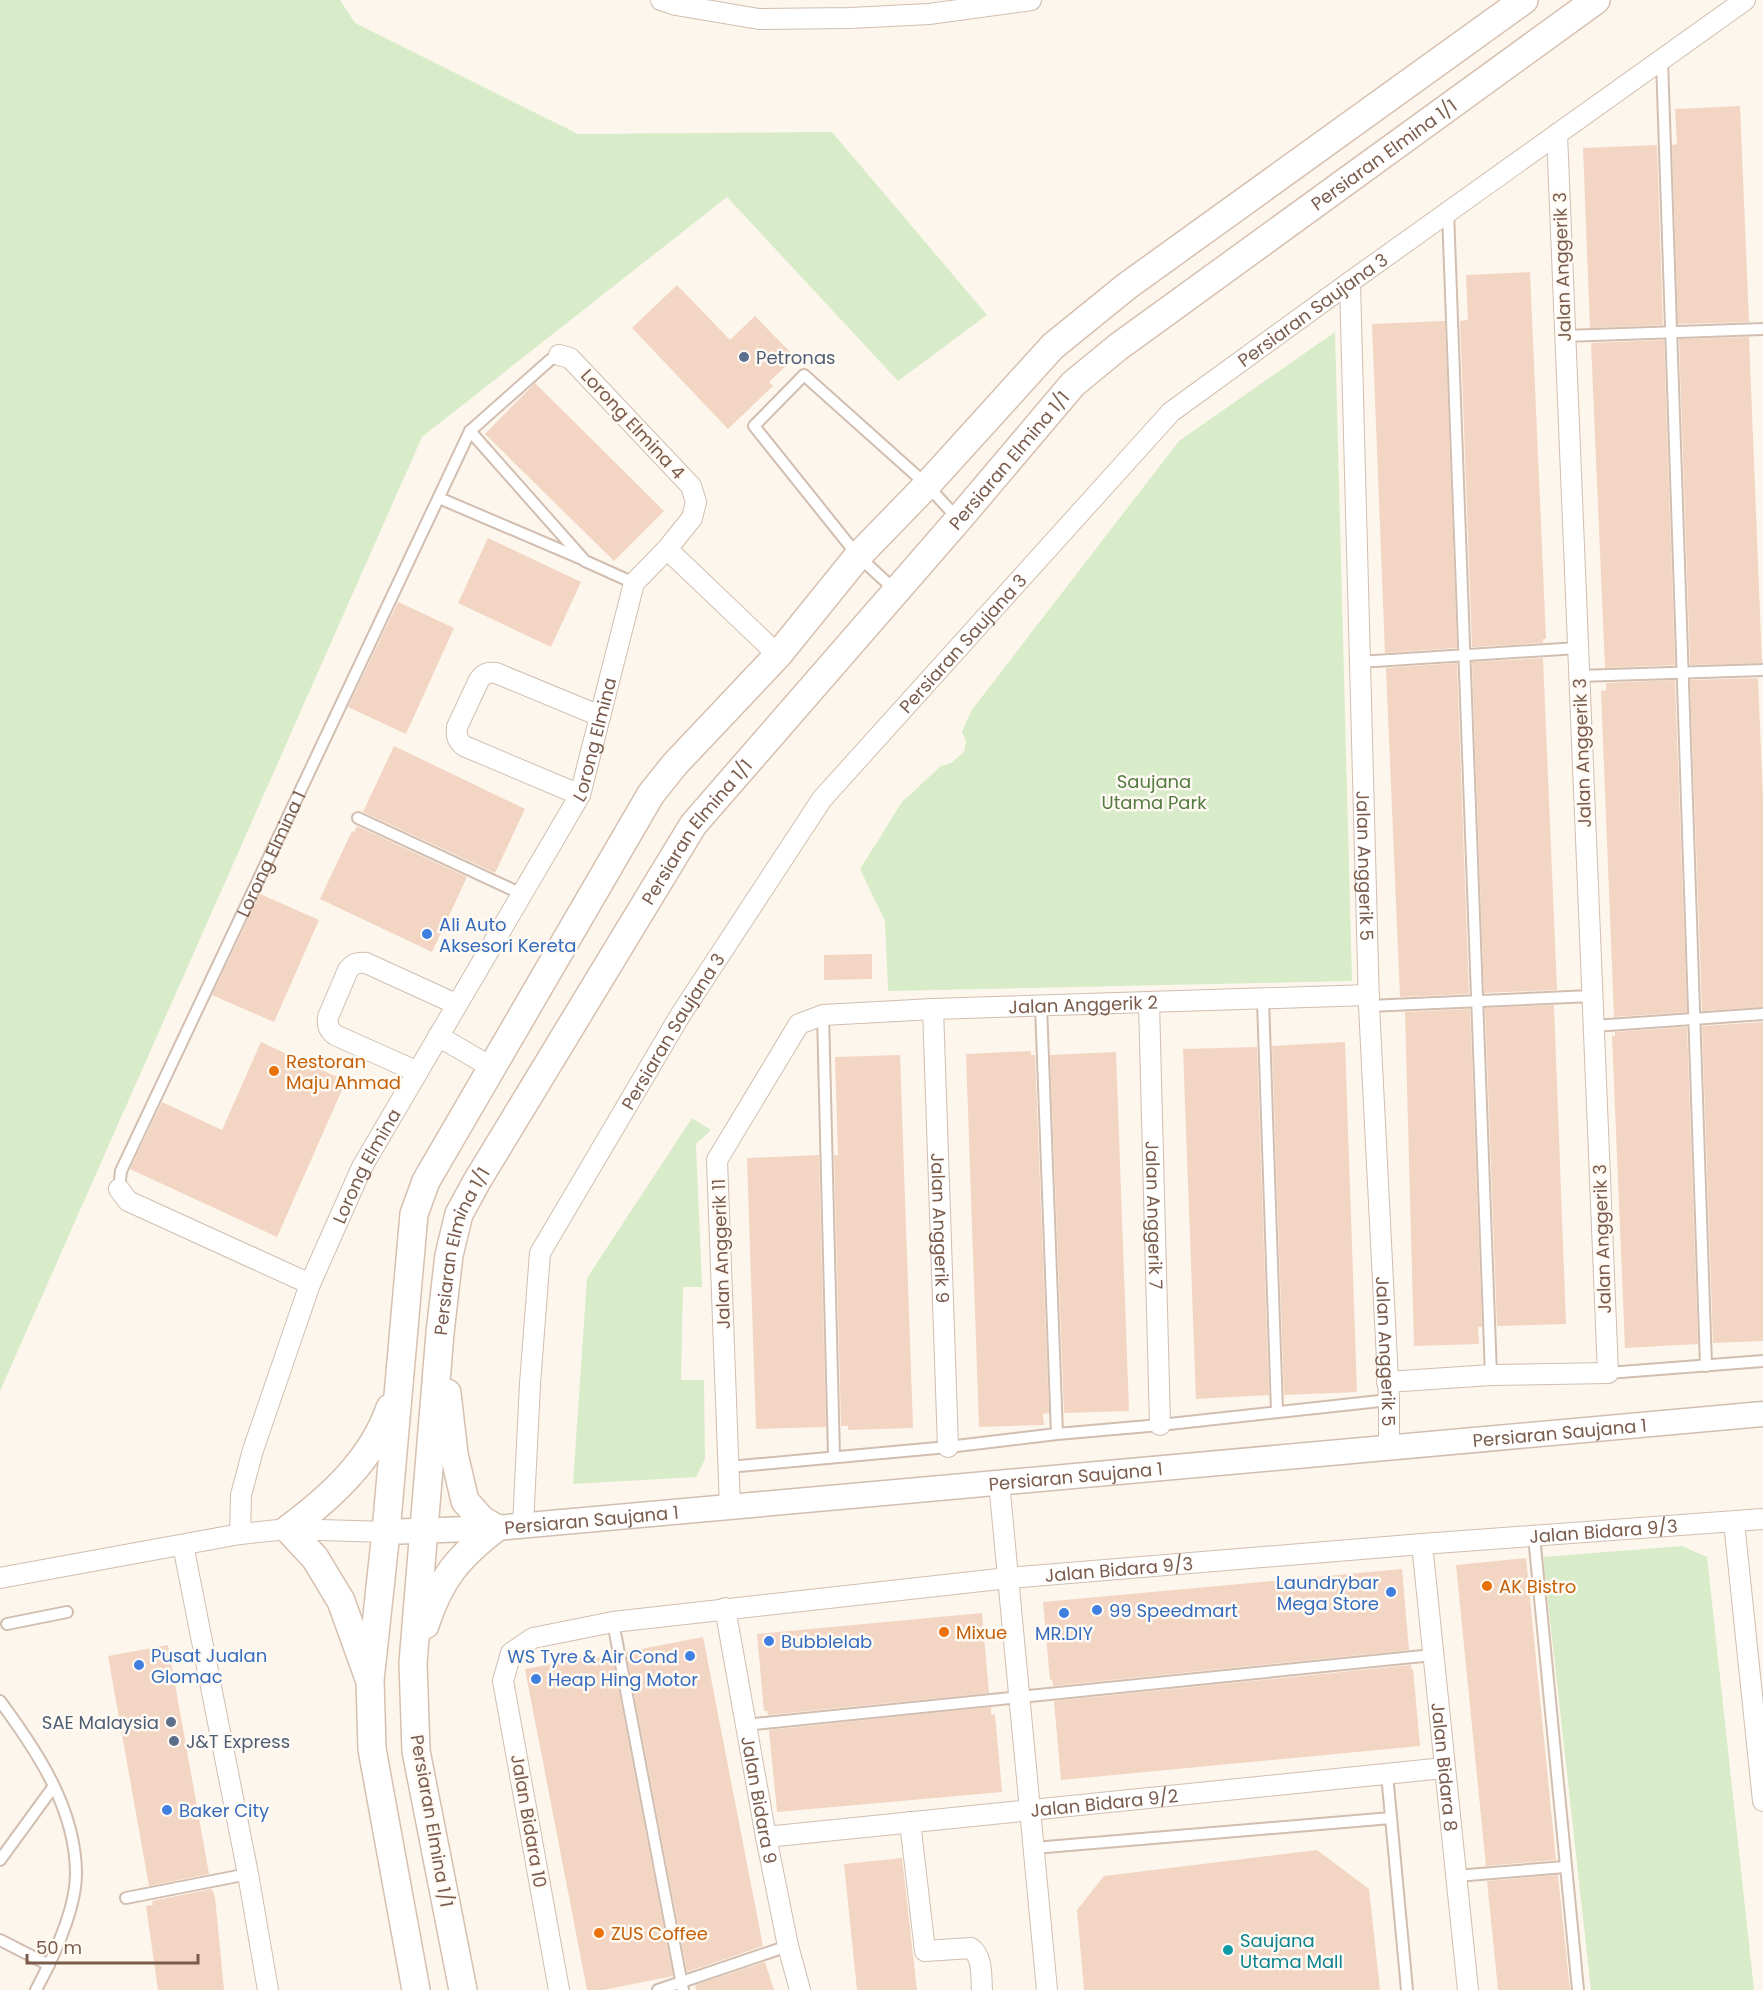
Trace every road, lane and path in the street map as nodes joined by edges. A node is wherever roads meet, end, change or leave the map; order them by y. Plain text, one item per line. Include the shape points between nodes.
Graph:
1 (662, 0) edge
2 (1031, 0) edge
3 (1524, 0) edge
4 (1596, 0) edge
5 (1745, 0) edge
6 (1662, 59) junction
7 (1557, 134) junction
8 (1448, 211) junction
9 (1350, 282) junction
10 (1763, 329) edge
11 (1671, 333) junction
12 (1565, 336) junction
13 (559, 356) joint
14 (470, 431) junction
15 (927, 485) junction
16 (439, 498) junction
17 (696, 502) joint
18 (958, 520) junction
19 (667, 549) junction
20 (858, 556) junction
21 (585, 561) junction
22 (634, 583) junction
23 (896, 591) junction
24 (1578, 648) junction
25 (778, 655) junction
26 (1464, 655) junction
27 (1359, 662) junction
28 (1763, 670) edge
29 (1682, 673) junction
30 (1579, 676) junction
31 (600, 716) junction
32 (580, 795) junction
33 (358, 818) dead end
34 (522, 894) junction
35 (1592, 996) junction
36 (1263, 1000) junction
37 (1369, 1001) junction
38 (1477, 1001) junction
39 (1149, 1003) junction
40 (456, 1004) junction
41 (1041, 1005) junction
42 (933, 1009) junction
43 (1763, 1014) edge
44 (823, 1015) junction
45 (1694, 1019) junction
46 (799, 1024) joint
47 (1593, 1026) junction
48 (438, 1036) junction
49 (491, 1067) junction
50 (418, 1072) junction
51 (119, 1189) joint
52 (310, 1284) junction
53 (440, 1333) junction
54 (1763, 1361) edge
55 (1706, 1366) junction
56 (1608, 1372) junction
57 (1491, 1376) junction
58 (399, 1382) junction
59 (1388, 1391) junction
60 (1276, 1411) junction
61 (1763, 1414) edge
62 (1160, 1425) junction
63 (1057, 1434) junction
64 (1389, 1447) junction
65 (948, 1448) junction
66 (834, 1456) junction
67 (729, 1467) junction
68 (999, 1482) junction
69 (730, 1507) junction
70 (1763, 1519) edge
71 (1734, 1522) junction
72 (523, 1525) junction
73 (496, 1528) junction
74 (288, 1529) junction
75 (386, 1532) junction
76 (423, 1532) junction
77 (240, 1534) junction
78 (1534, 1536) junction
79 (1422, 1544) junction
80 (183, 1545) junction
81 (0, 1578) edge
82 (1008, 1578) junction
83 (725, 1608) junction
84 (67, 1612) dead end
85 (614, 1622) junction
86 (7, 1624) dead end
87 (511, 1653) joint
88 (1433, 1655) junction
89 (413, 1663) junction
90 (370, 1680) junction
91 (1019, 1697) junction
92 (0, 1701) edge
93 (744, 1725) junction
94 (1444, 1768) junction
95 (1387, 1774) junction
96 (54, 1786) junction
97 (1763, 1801) edge
98 (1030, 1810) junction
99 (1391, 1818) junction
100 (910, 1822) junction
101 (766, 1837) junction
102 (1034, 1848) junction
103 (0, 1860) edge
104 (1565, 1867) junction
105 (248, 1874) junction
106 (1456, 1876) junction
107 (126, 1898) dead end
108 (0, 1940) edge
109 (788, 1946) junction
110 (49, 1965) junction
111 (682, 1986) edge
112 (36, 1990) edge
113 (268, 1990) edge
114 (416, 1990) edge
115 (463, 1990) edge
116 (559, 1990) edge
117 (658, 1990) edge
118 (800, 1990) edge
119 (982, 1990) edge
120 (1047, 1990) edge
121 (1407, 1990) edge
122 (1468, 1990) edge
123 (1578, 1990) edge

1 - 2 street via 759,19 929,14
3 - 15 main road via 1127,286 1062,338
4 - 18 main road, Persiaran Elmina 1/1 via 1118,347 1073,384
5 - 6 street, Persiaran Saujana 3
6 - 7 street, Persiaran Saujana 3
6 - 11 lane
7 - 8 street, Persiaran Saujana 3
7 - 12 street, Jalan Anggerik 3
8 - 9 street, Persiaran Saujana 3
8 - 26 lane
9 - 27 street, Jalan Anggerik 5
9 - 72 street, Persiaran Saujana 3 via 1171,412 822,799 681,1014 540,1253
10 - 11 lane
11 - 12 lane
11 - 29 lane
12 - 24 street, Jalan Anggerik 3
13 - 14 lane, Lorong Elmina 1
13 - 17 street, Lorong Elmina 4 via 570,358 691,486
14 - 16 lane, Lorong Elmina 1
14 - 21 lane
15 - 18 lane
15 - 20 main road
15 - 20 lane via 804,375 754,426
16 - 21 lane
16 - 51 lane, Lorong Elmina 1 via 121,1171
17 - 19 street, Lorong Elmina via 692,518
18 - 23 main road, Persiaran Elmina 1/1
19 - 22 street, Lorong Elmina
19 - 25 street
20 - 23 lane
20 - 25 main road
21 - 22 lane
22 - 31 street, Lorong Elmina
23 - 53 main road, Persiaran Elmina 1/1 via 693,825 459,1214 449,1255
24 - 26 lane
24 - 30 street, Jalan Anggerik 3
25 - 49 main road via 651,794
26 - 27 lane
26 - 38 lane
27 - 37 street, Jalan Anggerik 5
28 - 29 lane
29 - 30 lane
29 - 45 lane
30 - 35 street, Jalan Anggerik 3
31 - 32 street, Lorong Elmina
31 - 32 street via 490,672 479,680 457,727 456,735 464,746
32 - 34 street, Lorong Elmina
33 - 34 lane
34 - 40 street, Lorong Elmina
35 - 38 lane
35 - 47 street, Jalan Anggerik 3
36 - 37 street, Jalan Anggerik 2
36 - 39 street, Jalan Anggerik 2
36 - 60 lane
37 - 38 lane
37 - 59 street, Jalan Anggerik 5
38 - 57 lane
39 - 41 street, Jalan Anggerik 2
39 - 62 street, Jalan Anggerik 7
40 - 48 street, Lorong Elmina
40 - 50 street via 366,963 359,962 348,970 328,1017 329,1030
41 - 42 street, Jalan Anggerik 2
41 - 63 lane
42 - 44 street, Jalan Anggerik 2
42 - 65 street, Jalan Anggerik 9
43 - 45 lane
44 - 46 street, Jalan Anggerik 2
44 - 66 lane
45 - 47 lane
45 - 55 lane
46 - 67 street, Jalan Anggerik 11 via 717,1160
47 - 56 street, Jalan Anggerik 3
48 - 49 street
48 - 50 street, Lorong Elmina
49 - 58 main road via 426,1180 414,1214
50 - 52 street, Lorong Elmina via 362,1167
51 - 52 street, Lorong Elmina 1 via 128,1201
52 - 77 street, Lorong Elmina via 241,1495
53 - 73 main road via 454,1454 465,1501 482,1520
53 - 76 main road, Persiaran Elmina 1/1
54 - 55 lane
55 - 56 lane
56 - 57 street
57 - 59 street
58 - 74 main road via 369,1452 320,1506
58 - 75 main road
59 - 60 lane
59 - 64 street, Jalan Anggerik 5
60 - 62 lane
61 - 64 street, Persiaran Saujana 1
62 - 63 lane
63 - 65 lane
64 - 68 street, Persiaran Saujana 1
65 - 66 lane
66 - 67 lane
67 - 69 street, Jalan Anggerik 11
68 - 69 street, Persiaran Saujana 1
68 - 82 street
69 - 72 street, Persiaran Saujana 1
70 - 71 street, Jalan Bidara 9/3
71 - 78 street, Jalan Bidara 9/3
71 - 97 street
72 - 73 street, Persiaran Saujana 1
73 - 76 street, Persiaran Saujana 1
73 - 89 main road via 452,1569 434,1598
74 - 75 street
74 - 77 street
74 - 90 main road via 315,1558 341,1601
75 - 76 street, Persiaran Saujana 1
75 - 90 main road
76 - 89 main road, Persiaran Elmina 1/1
77 - 80 street
78 - 79 street, Jalan Bidara 9/3
78 - 104 lane
79 - 82 street, Jalan Bidara 9/3
79 - 88 street, Jalan Bidara 8
80 - 81 street
80 - 105 street
82 - 83 street, Jalan Bidara 9/3
82 - 91 street
83 - 85 street, Jalan Bidara 9/3
83 - 93 street, Jalan Bidara 9
84 - 86 lane
85 - 87 street, Jalan Bidara 9/3 via 533,1638
85 - 111 lane
87 - 116 street, Jalan Bidara 10 via 504,1681
88 - 91 lane
88 - 94 street, Jalan Bidara 8
89 - 115 main road, Persiaran Elmina 1/1 via 416,1750
90 - 114 main road via 372,1749
91 - 93 lane
91 - 98 street
92 - 96 lane via 27,1737
93 - 101 street, Jalan Bidara 9
94 - 95 street, Jalan Bidara 9/2
94 - 106 street, Jalan Bidara 8
95 - 98 street, Jalan Bidara 9/2
95 - 99 lane
96 - 103 lane
96 - 110 lane via 72,1835 76,1876 68,1920
98 - 100 street, Jalan Bidara 9/2
98 - 102 street
99 - 102 lane
99 - 121 lane
100 - 101 street, Jalan Bidara 9/2
100 - 119 street via 926,1952 970,1948 976,1952
101 - 109 street, Jalan Bidara 9
102 - 120 street
104 - 106 lane
104 - 123 lane
105 - 107 lane
105 - 113 street
106 - 122 street, Jalan Bidara 8
108 - 110 lane
109 - 111 lane
109 - 118 street, Jalan Bidara 9
110 - 112 lane
111 - 117 lane

